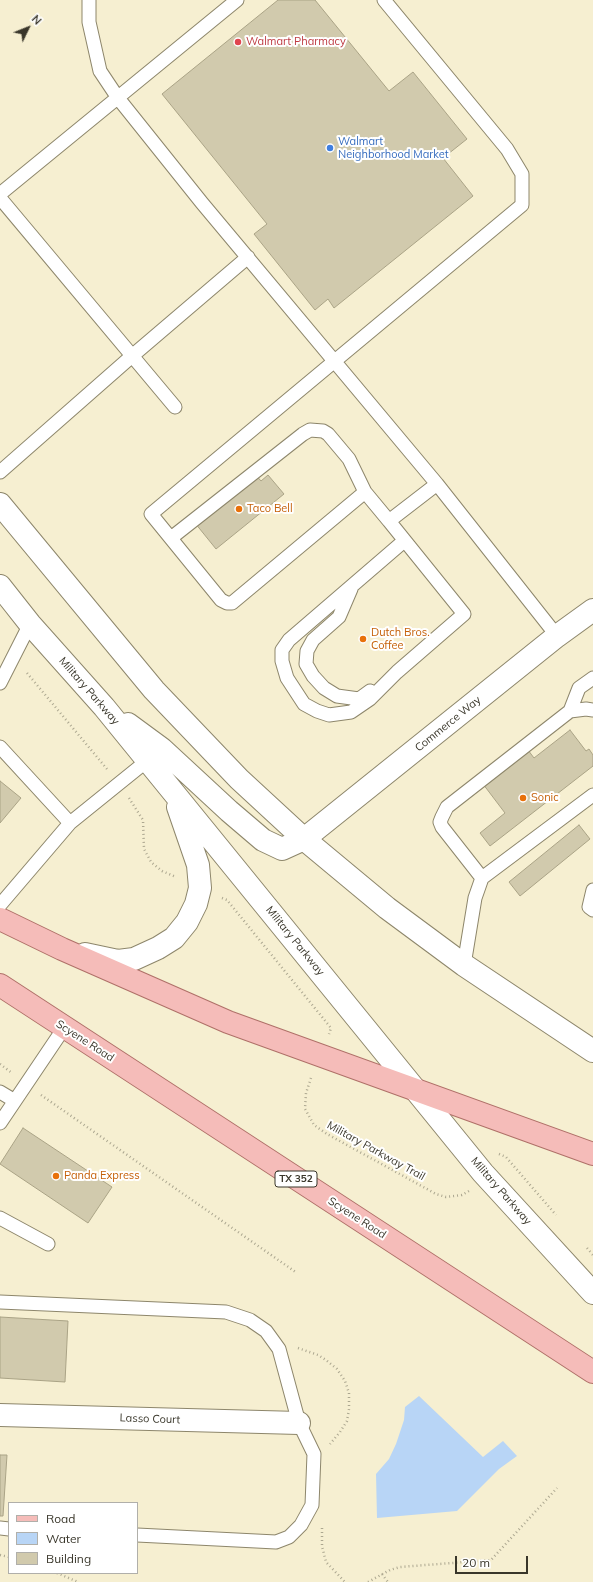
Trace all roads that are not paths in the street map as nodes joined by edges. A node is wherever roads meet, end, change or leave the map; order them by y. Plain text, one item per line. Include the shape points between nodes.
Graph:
1 (89, 0) edge
2 (237, 0) edge
3 (384, 0) edge
4 (118, 98) junction
5 (0, 194) edge
6 (0, 198) edge
7 (248, 257) junction
8 (132, 356) junction
9 (334, 361) junction
10 (175, 406) dead end
11 (0, 472) edge
12 (437, 484) junction
13 (365, 492) junction
14 (0, 504) edge
15 (389, 522) junction
16 (171, 538) junction
17 (404, 541) junction
18 (0, 586) edge
19 (352, 587) junction
20 (593, 610) edge
21 (30, 624) junction
22 (557, 636) junction
23 (397, 672) junction
24 (593, 678) edge
25 (0, 683) edge
26 (593, 710) edge
27 (570, 711) junction
28 (0, 747) edge
29 (154, 754) junction
30 (173, 793) junction
31 (593, 795) edge
32 (70, 823) junction
33 (304, 839) junction
34 (482, 878) junction
35 (593, 890) edge
36 (0, 905) edge
37 (593, 910) edge
38 (0, 919) edge
39 (62, 949) junction
40 (464, 965) junction
41 (0, 985) edge
42 (64, 1028) junction
43 (593, 1051) edge
44 (415, 1088) junction
45 (0, 1092) edge
46 (15, 1101) junction
47 (0, 1123) edge
48 (593, 1154) edge
49 (0, 1218) edge
50 (48, 1244) dead end
51 (593, 1293) edge
52 (0, 1302) edge
53 (593, 1372) edge
54 (0, 1415) edge
55 (299, 1424) junction
56 (138, 1535) edge

1 - 4 lane via 89,22 100,71
2 - 4 lane
3 - 9 lane via 506,149 522,174 522,204
4 - 5 lane
4 - 7 lane
6 - 8 lane
7 - 8 lane
7 - 9 lane
8 - 10 lane
8 - 11 lane
9 - 12 lane
9 - 16 lane via 151,514
12 - 15 lane
12 - 22 lane
13 - 15 lane
13 - 16 lane via 349,459 328,434 310,430
13 - 16 lane via 232,603 221,600
14 - 33 main road via 154,690 240,779
15 - 17 lane
17 - 19 lane
17 - 23 lane via 464,614
18 - 21 main road, Military Parkway
19 - 23 lane via 339,617 313,640 306,651 306,664 312,676 337,696 359,699
19 - 23 lane via 289,640 282,650 287,678 304,704 329,715 351,712 370,699
20 - 22 main road, Commerce Way
21 - 25 lane
21 - 29 main road, Military Parkway via 104,707
22 - 33 main road, Commerce Way
24 - 27 lane via 579,688
26 - 27 lane
27 - 34 lane via 447,808 442,817 442,827
28 - 32 lane
29 - 30 main road, Military Parkway
29 - 32 lane
29 - 33 main road, Commerce Way via 263,840 282,849
30 - 39 main road via 198,865 200,888 187,922 174,938 134,959 118,961
30 - 44 main road, Military Parkway
31 - 34 lane
32 - 36 lane
33 - 40 main road via 388,908
34 - 40 lane
35 - 37 lane via 589,907
38 - 39 main road
39 - 44 main road via 228,1022
40 - 43 main road
41 - 42 main road, Scyene Road / TX 352
42 - 46 lane
42 - 53 main road, Scyene Road / TX 352
44 - 48 main road
44 - 51 main road, Military Parkway via 483,1172
45 - 46 lane
46 - 47 lane
49 - 50 lane
52 - 55 lane via 226,1312 250,1320 266,1331 279,1349
54 - 55 main road, Lasso Court
55 - 56 lane via 314,1454 312,1505 301,1525 289,1536 276,1542

